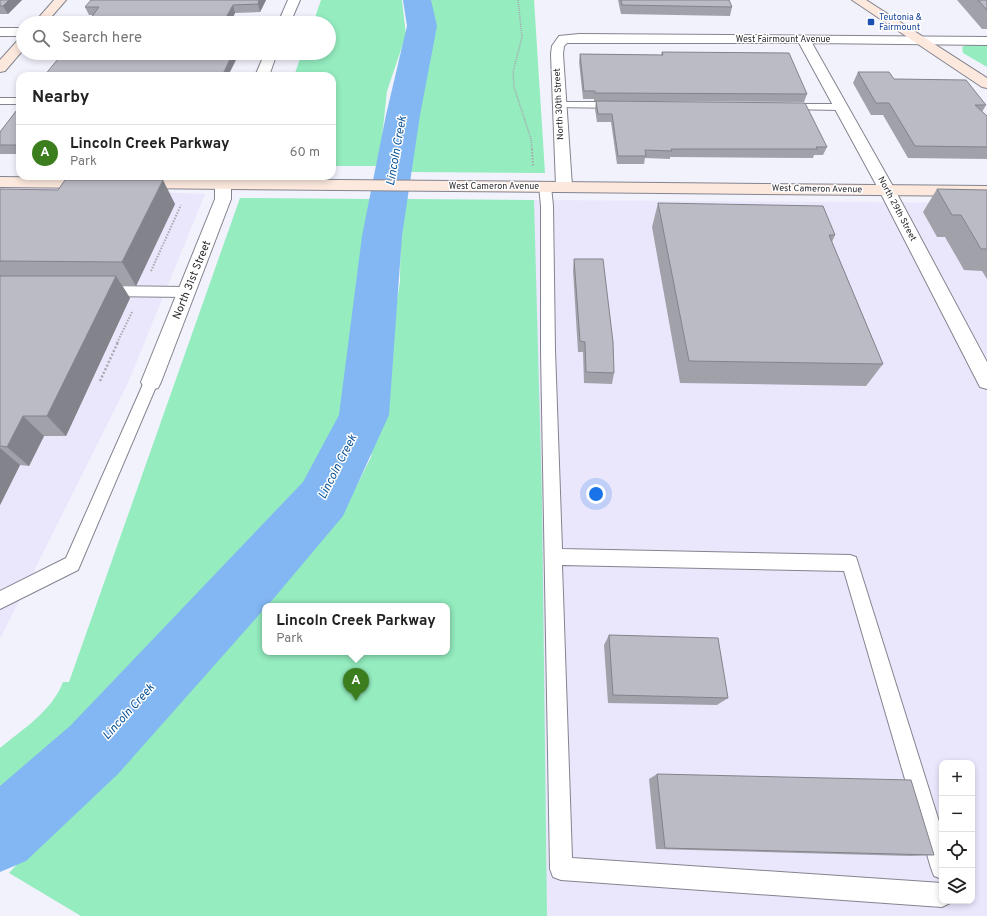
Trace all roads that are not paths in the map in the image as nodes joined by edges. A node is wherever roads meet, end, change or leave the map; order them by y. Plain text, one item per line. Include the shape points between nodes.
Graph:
1 (60, 0) edge
2 (294, 0) edge
3 (858, 0) edge
4 (46, 16) edge
5 (287, 16) edge
6 (0, 32) edge
7 (16, 32) edge
8 (579, 38) joint
9 (803, 39) junction
10 (920, 41) junction
11 (987, 41) edge
12 (16, 50) edge
13 (268, 60) edge
14 (0, 68) edge
15 (264, 72) edge
16 (987, 84) edge
17 (0, 101) edge
18 (16, 101) edge
19 (559, 105) junction
20 (631, 106) edge
21 (778, 107) edge
22 (840, 107) junction
23 (222, 180) edge
24 (0, 182) edge
25 (545, 186) junction
26 (564, 186) junction
27 (887, 190) junction
28 (987, 191) edge
29 (88, 291) edge
30 (187, 292) junction
31 (987, 381) edge
32 (151, 382) joint
33 (554, 557) junction
34 (0, 600) edge
35 (939, 858) edge
36 (939, 895) edge

1 - 4 street
2 - 5 street
3 - 10 street
6 - 7 street
8 - 9 street, West Fairmount Avenue
8 - 19 street, North 30th Street via 563,39 558,46
9 - 10 street, West Fairmount Avenue
9 - 22 street, North 29th Street
10 - 11 street, West Fairmount Avenue
10 - 16 street
12 - 14 street
13 - 15 street
17 - 18 lane
19 - 20 lane
19 - 26 street, North 30th Street
21 - 22 lane
22 - 27 street, North 29th Street
23 - 24 street, West Cameron Avenue via 115,183
23 - 25 street, West Cameron Avenue via 326,185
23 - 30 street, North 31st Street via 223,199
25 - 26 street, West Cameron Avenue
25 - 33 lane
26 - 27 street, West Cameron Avenue
27 - 28 street, West Cameron Avenue
27 - 31 street, North 29th Street
29 - 30 lane
30 - 32 street, North 31st Street
32 - 34 lane via 72,564
33 - 35 lane via 850,563
33 - 36 lane via 561,869

